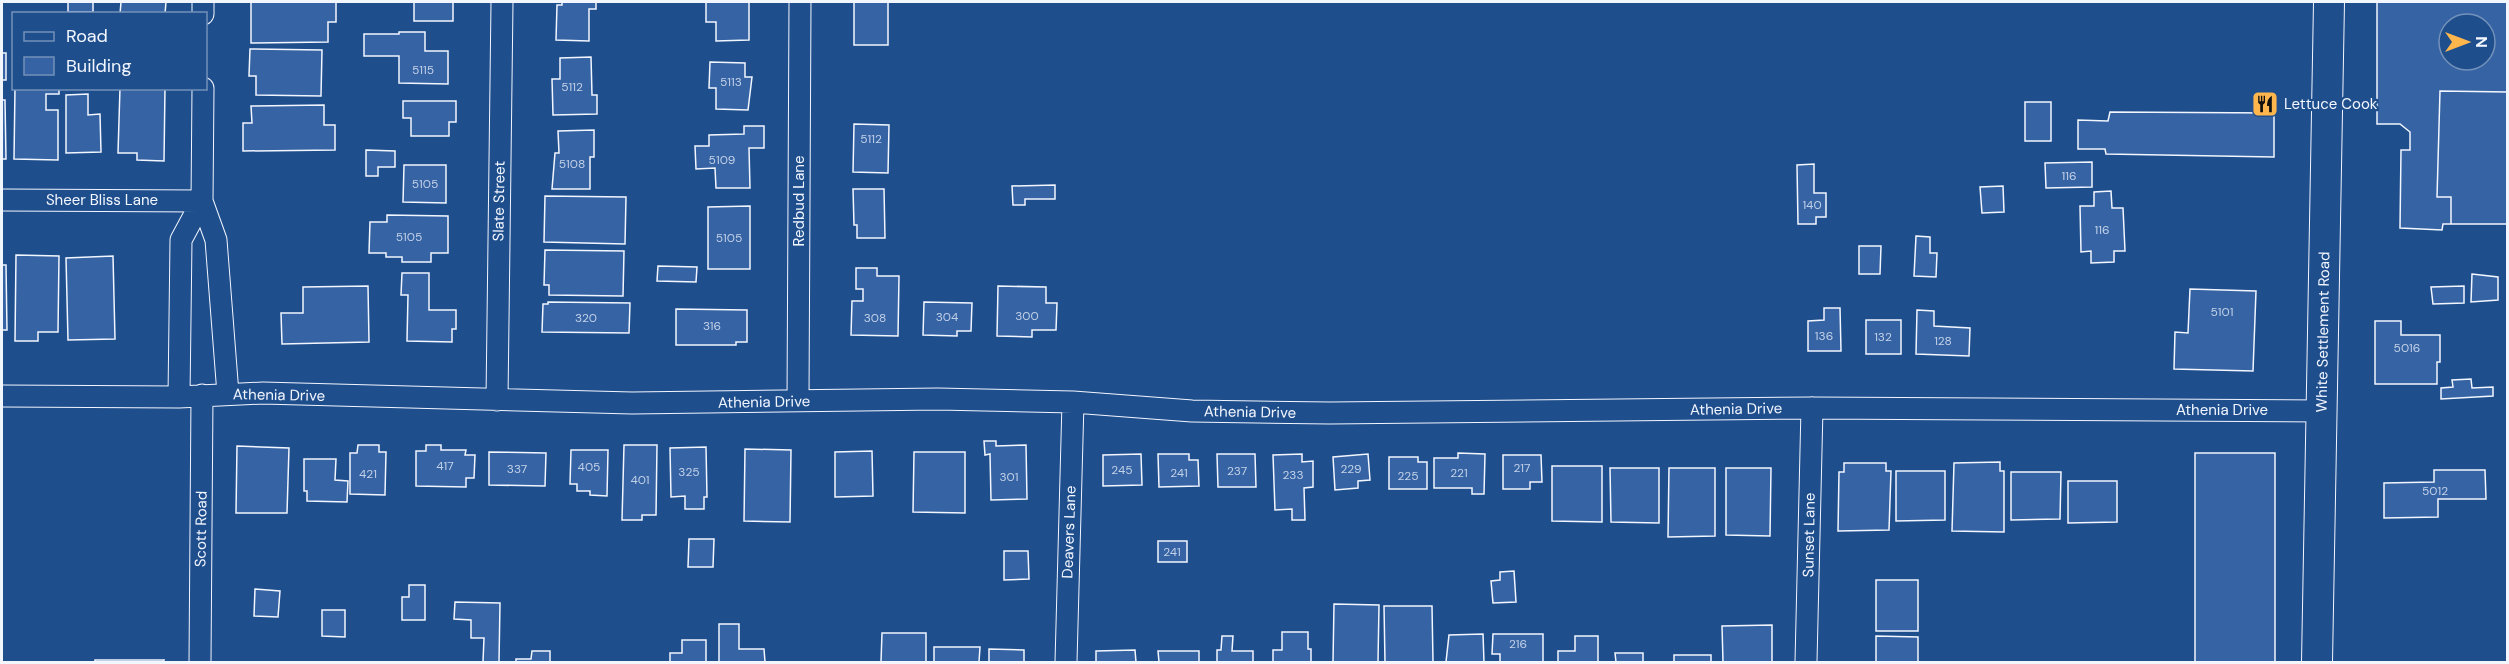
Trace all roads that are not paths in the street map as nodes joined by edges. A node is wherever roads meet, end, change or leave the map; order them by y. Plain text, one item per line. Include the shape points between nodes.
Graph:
1 (501, 2) edge
2 (800, 2) edge
3 (2329, 2) edge
4 (203, 90) edge
5 (2, 200) edge
6 (202, 201) junction
7 (228, 394) junction
8 (202, 395) junction
9 (2, 396) edge
10 (179, 397) junction
11 (497, 399) junction
12 (798, 402) junction
13 (1072, 402) junction
14 (1812, 408) junction
15 (2322, 411) junction
16 (200, 663) edge
17 (1066, 663) edge
18 (1806, 663) edge
19 (2318, 663) edge

1 - 11 street, Slate Street
2 - 12 street, Redbud Lane
3 - 15 main road, White Settlement Road
4 - 6 street
5 - 6 street, Sheer Bliss Lane
6 - 7 street via 216,240
6 - 10 street via 181,240
7 - 8 street, Athenia Drive
7 - 11 street, Athenia Drive
8 - 10 street, Athenia Drive
8 - 16 street, Scott Road
9 - 10 street, Athenia Drive
11 - 12 street, Athenia Drive
12 - 13 street, Athenia Drive
13 - 14 street, Athenia Drive via 1192,411 1330,413
13 - 17 street, Deavers Lane
14 - 15 street, Athenia Drive
14 - 18 street, Sunset Lane
15 - 19 main road, White Settlement Road

